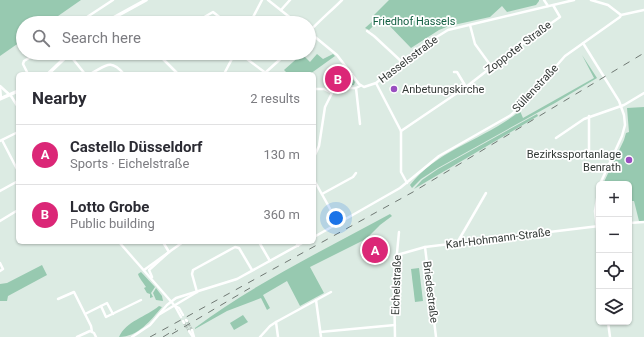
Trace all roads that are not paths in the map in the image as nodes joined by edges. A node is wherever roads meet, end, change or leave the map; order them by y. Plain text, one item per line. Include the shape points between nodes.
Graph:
1 (113, 0) edge
2 (146, 0) edge
3 (262, 0) edge
4 (268, 0) edge
5 (290, 0) edge
6 (342, 0) edge
7 (544, 0) edge
8 (574, 0) edge
9 (591, 0) edge
10 (553, 5) junction
11 (548, 6) junction
12 (281, 10) junction
13 (644, 10) edge
14 (621, 15) junction
15 (89, 16) edge
16 (117, 16) edge
17 (205, 16) edge
18 (219, 16) edge
19 (254, 16) edge
20 (288, 16) edge
21 (316, 25) edge
22 (470, 25) junction
23 (367, 31) dead end
24 (316, 38) edge
25 (584, 43) junction
26 (26, 60) edge
27 (63, 60) edge
28 (74, 60) edge
29 (164, 60) edge
30 (231, 60) edge
31 (248, 60) edge
32 (280, 60) edge
33 (402, 62) junction
34 (491, 66) junction
35 (27, 72) edge
36 (50, 72) edge
37 (83, 72) edge
38 (94, 72) edge
39 (122, 72) edge
40 (176, 72) edge
41 (225, 72) edge
42 (265, 72) edge
43 (267, 72) edge
44 (454, 72) dead end
45 (352, 74) junction
46 (376, 83) junction
47 (0, 86) edge
48 (360, 86) junction
49 (466, 87) junction
50 (342, 88) junction
51 (356, 88) junction
52 (316, 89) edge
53 (16, 92) edge
54 (332, 93) junction
55 (644, 93) edge
56 (10, 94) junction
57 (0, 98) edge
58 (16, 104) edge
59 (621, 106) junction
60 (589, 116) junction
61 (360, 124) dead end
62 (401, 131) junction
63 (16, 133) edge
64 (556, 138) dead end
65 (1, 141) edge
66 (316, 153) edge
67 (589, 154) dead end
68 (16, 167) edge
69 (356, 173) dead end
70 (601, 181) edge
71 (16, 182) edge
72 (316, 184) edge
73 (407, 184) junction
74 (0, 191) edge
75 (486, 193) dead end
76 (322, 194) junction
77 (16, 211) edge
78 (0, 221) edge
79 (644, 222) edge
80 (338, 223) junction
81 (632, 223) edge
82 (596, 226) edge
83 (399, 232) dead end
84 (316, 235) edge
85 (456, 243) junction
86 (121, 244) edge
87 (164, 244) edge
88 (180, 244) edge
89 (260, 244) edge
90 (301, 244) edge
91 (298, 246) joint
92 (425, 247) junction
93 (170, 252) junction
94 (397, 255) junction
95 (270, 261) junction
96 (0, 263) edge
97 (144, 270) junction
98 (252, 270) junction
99 (0, 271) edge
100 (153, 279) junction
101 (197, 292) junction
102 (331, 292) dead end
103 (168, 296) junction
104 (58, 299) dead end
105 (141, 300) dead end
106 (316, 300) junction
107 (172, 301) junction
108 (167, 305) junction
109 (101, 306) junction
110 (175, 306) junction
111 (85, 314) junction
112 (112, 314) junction
113 (160, 314) junction
114 (182, 316) dead end
115 (276, 322) junction
116 (395, 325) junction
117 (608, 325) edge
118 (190, 330) tunnel mouth
119 (92, 332) junction
120 (320, 332) junction
121 (77, 337) edge
122 (96, 337) edge
123 (132, 337) edge
124 (193, 337) edge
125 (260, 337) edge
126 (278, 337) edge
127 (321, 337) edge
128 (395, 337) edge
129 (436, 337) edge
130 (610, 337) edge

1 - 15 street
2 - 16 main road
3 - 19 street
4 - 12 street
5 - 12 street
6 - 21 street
7 - 11 street
8 - 10 street, Hasselsstraße
9 - 14 street via 608,5
10 - 11 street, Hasselsstraße
10 - 34 street, Zoppoter Straße via 560,16
11 - 22 street, Hasselsstraße
12 - 20 street
13 - 14 street
14 - 25 street, Süllenstraße
17 - 18 street via 212,12
22 - 33 street, Hasselsstraße via 443,32
22 - 34 street via 475,44
23 - 33 street
24 - 45 street via 337,55
25 - 59 street
25 - 73 street, Süllenstraße via 565,56 517,111 439,156
26 - 35 street via 23,64
27 - 36 main road
28 - 37 street
29 - 40 street
30 - 41 street
31 - 42 street
32 - 43 street
33 - 46 street, Hasselsstraße
34 - 49 street, Zoppoter Straße
38 - 39 street via 112,64
44 - 49 street via 457,72
45 - 48 street
45 - 50 street via 342,82
46 - 48 street, Hasselsstraße via 366,87
46 - 62 street
47 - 56 street
47 - 57 street
48 - 51 street, Hasselsstraße
49 - 62 street, Zoppoter Straße
50 - 51 street
50 - 54 street via 336,88
51 - 61 street
52 - 54 street
53 - 56 main road
54 - 66 street via 325,107 321,138
55 - 59 street
56 - 57 main road
56 - 58 street
59 - 60 street
59 - 70 street via 623,132
60 - 64 street
60 - 67 street
62 - 73 street via 401,172
63 - 65 street
65 - 68 street
69 - 76 street
71 - 74 street
72 - 76 street
73 - 80 street, Süllenstraße
75 - 85 street
76 - 80 street
77 - 78 street
79 - 81 street
80 - 84 street, Süllenstraße
82 - 85 street, Karl-Hohmann-Straße
83 - 94 street, Eichelstraße
85 - 92 street, Karl-Hohmann-Straße
86 - 97 street
87 - 93 street
88 - 93 street
89 - 95 street
90 - 91 street
91 - 95 street
92 - 94 street, Karl-Hohmann-Straße
92 - 129 street, Briedestraße
93 - 97 street
93 - 100 street via 150,269
94 - 116 street, Eichelstraße via 394,284
95 - 98 street
96 - 99 street via 3,269
97 - 100 street
98 - 101 street via 237,279
98 - 101 street via 239,248 235,247 193,270
100 - 103 street
101 - 107 street
101 - 110 street
102 - 106 street
103 - 107 street
103 - 108 street
104 - 111 street via 74,292
105 - 112 street
106 - 115 street
106 - 120 street
107 - 108 street
107 - 110 street
108 - 113 street
109 - 111 street
109 - 112 street via 107,303
109 - 112 street via 106,317
110 - 113 street
110 - 114 street
111 - 119 street
113 - 123 street via 150,325
115 - 125 street
115 - 126 street
116 - 120 street
116 - 128 street, Eichelstraße
117 - 130 street
118 - 124 street
119 - 121 street
119 - 122 street
120 - 127 street

